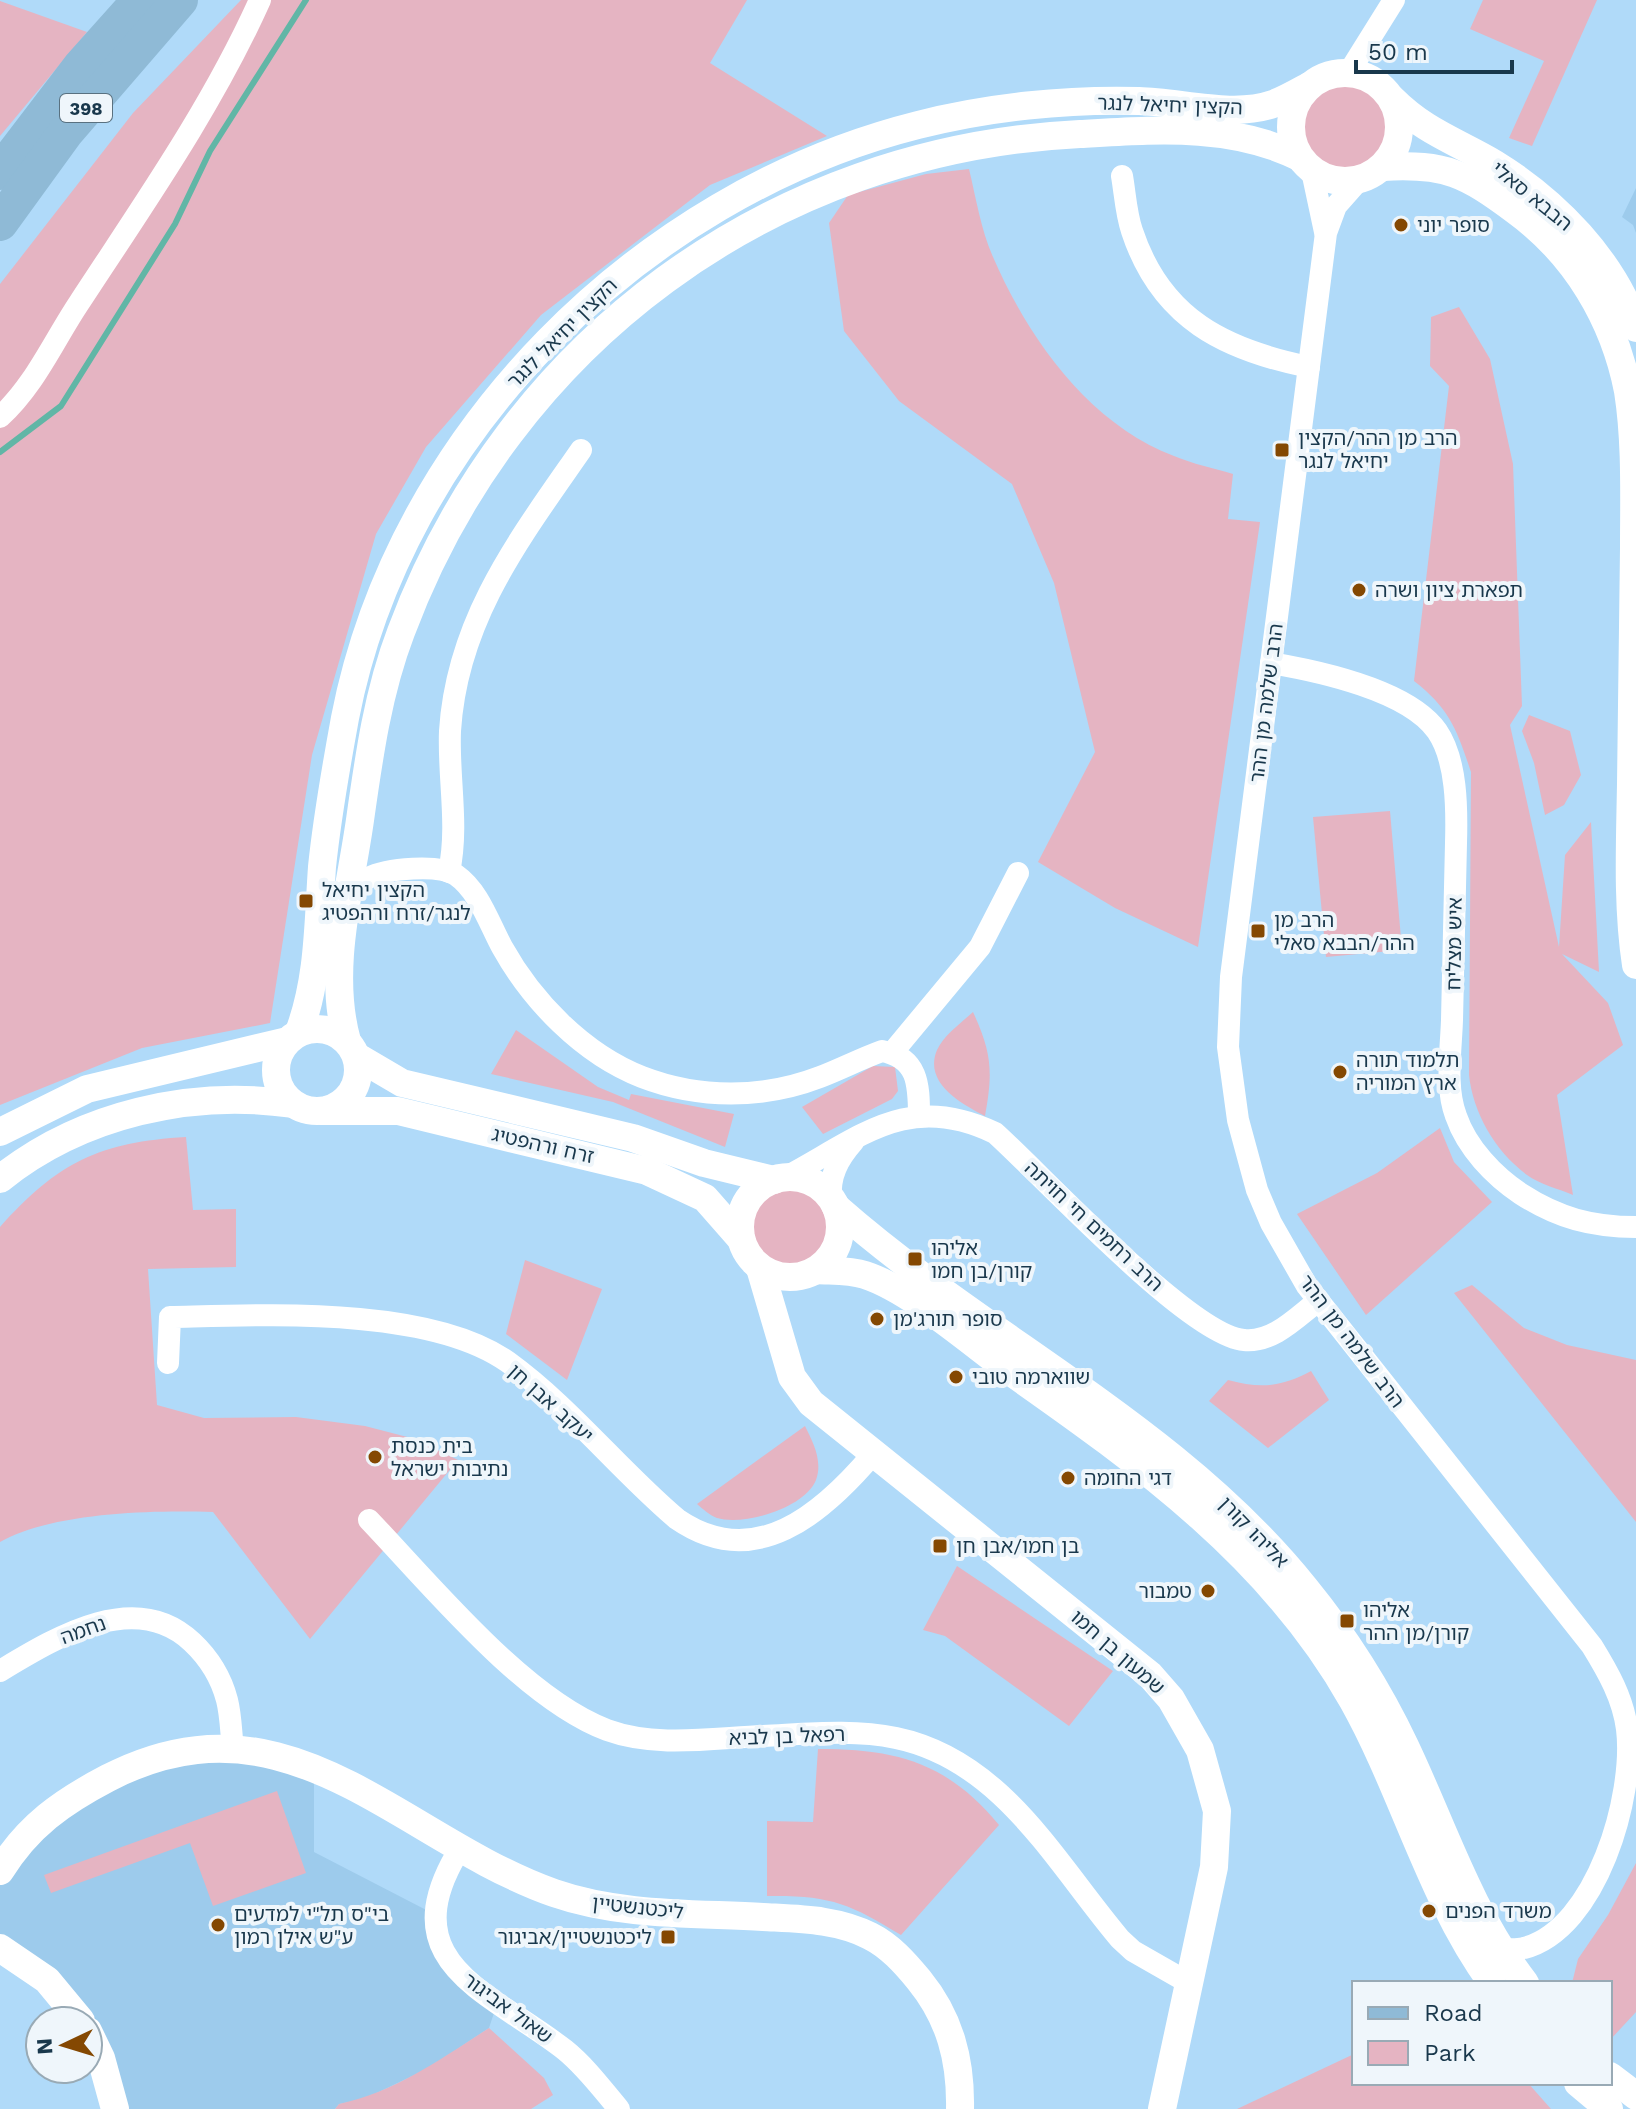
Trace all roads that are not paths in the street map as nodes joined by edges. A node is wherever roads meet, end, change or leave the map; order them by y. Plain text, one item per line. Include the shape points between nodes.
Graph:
1 (140, 0) edge
2 (180, 0) edge
3 (260, 0) edge
4 (1394, 0) edge
5 (1349, 72) junction
6 (1309, 86) junction
7 (1392, 99) junction
8 (1305, 164) junction
9 (0, 172) edge
10 (1371, 174) junction
11 (1122, 176) dead end
12 (0, 223) edge
13 (1326, 233) junction
14 (1626, 294) edge
15 (1636, 328) edge
16 (1309, 367) junction
17 (0, 417) edge
18 (581, 450) dead end
19 (1271, 663) junction
20 (449, 872) junction
21 (1018, 873) dead end
22 (350, 893) junction
23 (1636, 965) edge
24 (293, 1036) junction
25 (352, 1048) junction
26 (892, 1053) junction
27 (293, 1104) junction
28 (322, 1111) junction
29 (919, 1116) junction
30 (0, 1132) edge
31 (859, 1135) junction
32 (780, 1178) junction
33 (0, 1179) edge
34 (834, 1203) junction
35 (1636, 1227) edge
36 (741, 1239) junction
37 (760, 1268) junction
38 (811, 1273) junction
39 (1318, 1301) junction
40 (785, 1357) junction
41 (168, 1363) dead end
42 (873, 1454) junction
43 (369, 1520) dead end
44 (0, 1671) edge
45 (233, 1749) junction
46 (461, 1847) junction
47 (0, 1871) edge
48 (0, 1948) edge
49 (1500, 1949) junction
50 (0, 1975) edge
51 (47, 1980) junction
52 (1491, 1981) edge
53 (1524, 1981) edge
54 (1189, 1983) junction
55 (68, 2005) edge
56 (104, 2069) edge
57 (1612, 2078) edge
58 (1580, 2085) edge
59 (1636, 2096) edge
60 (115, 2109) edge
61 (619, 2109) edge
62 (960, 2109) edge
63 (1162, 2109) edge
64 (1609, 2109) edge

1 - 9 main road, 398 via 81,66
2 - 12 main road, 398 via 66,132
3 - 17 street via 145,204 23,396
4 - 5 street
5 - 6 street
5 - 7 street via 1366,76
6 - 8 street via 1292,112 1292,143
6 - 24 street, הקצין יחיאל לנגר via 1272,105 1250,108 1138,101 1017,107 875,137 735,199 648,255 574,316 514,378 457,451 371,624 346,716 323,865 314,971
7 - 10 street via 1399,135 1394,152
7 - 14 street, הבבא סאלי via 1417,124 1495,164 1562,215
8 - 10 street via 1343,182
8 - 13 street
8 - 22 street, הקצין יחיאל לנגר via 1247,137 1187,131 1021,138 926,154 796,202 702,255 634,304 567,366 514,426 470,488 424,577 385,678
10 - 13 street via 1336,206
10 - 23 street, הבבא סאלי via 1431,165 1482,186 1544,234 1587,286 1609,327 1634,433 1628,863
11 - 16 street via 1132,231 1170,298 1200,328 1226,344
13 - 16 street, הרב שלמה מן ההר
14 - 15 street, הבבא סאלי
16 - 19 street, הרב שלמה מן ההר
18 - 20 street via 504,560 462,663 450,728 454,846
19 - 35 street, איש מצליח via 1398,700 1421,713 1438,732 1457,817 1450,1067 1455,1116 1466,1139 1503,1182 1541,1207 1600,1227
19 - 39 street, הרב שלמה מן ההר via 1237,924 1228,1047 1238,1120 1257,1190
20 - 22 street via 427,868 381,875
20 - 26 street via 478,900 509,959 537,997 592,1048 642,1077 749,1095 819,1077 882,1051
21 - 26 street via 980,947
22 - 25 street, הקצין יחיאל לנגר via 339,1000
24 - 25 street via 325,1028
24 - 27 street via 276,1067 283,1094
24 - 30 street via 87,1089
25 - 28 street via 357,1081 353,1092
25 - 32 street, זרח ורהפטיג via 402,1083
26 - 29 street via 908,1061 916,1074
27 - 28 street
27 - 33 street via 235,1098 142,1111 60,1141
28 - 36 street, זרח ורהפטיג via 398,1111 647,1171 705,1198
29 - 31 street, הרב רחמים חי חויתה
29 - 39 street, הרב רחמים חי חויתה via 941,1115 995,1133 1176,1304 1228,1337 1265,1338
31 - 32 street
31 - 34 street via 839,1157 830,1188
32 - 34 street via 811,1182
32 - 36 street via 750,1196 740,1224
34 - 38 street via 840,1221 836,1249
34 - 49 street, אליהו קורן via 890,1253 1148,1436 1260,1536 1375,1685
36 - 37 street
37 - 38 street via 781,1277
37 - 40 street, שמעון בן חמו
38 - 40 street, שמעון בן חמו via 785,1305
38 - 52 street, אליהו קורן via 864,1275 922,1308 1132,1457 1241,1554 1284,1603 1352,1699 1453,1920
39 - 49 street, הרב שלמה מן ההר via 1592,1646 1622,1702 1630,1765 1598,1879 1556,1930 1524,1948
40 - 42 street, שמעון בן חמו via 811,1403
41 - 42 street, יעקב אבן חן via 170,1317 290,1317 451,1333 507,1362 677,1519 723,1540 755,1538 795,1524 838,1496
42 - 54 street, שמעון בן חמו via 1150,1675 1187,1723 1211,1780 1217,1811 1214,1867
43 - 54 street, רפאל בן לביא via 512,1666 546,1696 608,1731 661,1740 866,1734 920,1745 972,1770 1018,1810 1120,1939
44 - 45 street, נחמה via 84,1626 113,1619 163,1623 183,1633 217,1672 227,1700
45 - 46 street, ליכטנשטיין via 314,1769 390,1803
45 - 47 street, ליכטנשטיין via 188,1751 147,1761 96,1784 52,1809
46 - 61 street, שאול אביגור via 436,1895 437,1936 444,1951 485,1996 571,2056
46 - 62 street, ליכטנשטיין via 512,1875 588,1903 811,1920 870,1936 909,1967 947,2021 957,2061
48 - 51 street
49 - 53 street, אליהו קורן
50 - 51 street
51 - 55 street
54 - 63 street, שמעון בן חמו
56 - 60 street
57 - 59 street
58 - 64 street

